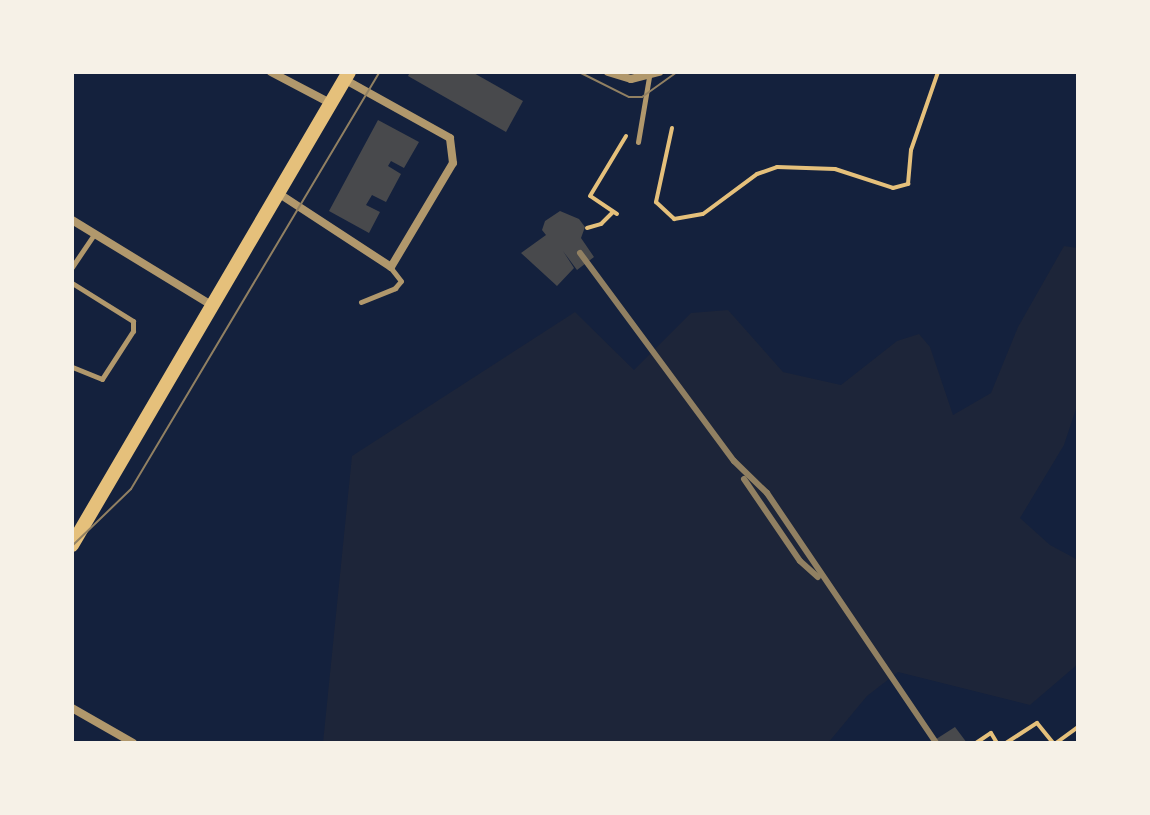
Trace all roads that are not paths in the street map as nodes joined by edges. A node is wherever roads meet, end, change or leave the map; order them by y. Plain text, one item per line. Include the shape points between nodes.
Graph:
1 (271, 72) edge
2 (608, 72) edge
3 (659, 72) edge
4 (346, 75) edge
5 (649, 77) junction
6 (330, 103) junction
7 (638, 142) dead end
8 (277, 192) junction
9 (72, 220) edge
10 (95, 233) junction
11 (72, 267) edge
12 (391, 267) junction
13 (72, 283) edge
14 (361, 302) dead end
15 (211, 305) junction
16 (72, 367) edge
17 (72, 545) edge
18 (72, 708) edge
19 (133, 743) edge

1 - 6 street
2 - 5 street via 631,79
3 - 5 street
4 - 6 main road
4 - 12 street via 450,138 455,151 453,163
5 - 7 lane
6 - 8 main road
8 - 12 street
8 - 15 main road
9 - 10 street
10 - 11 lane
10 - 15 street
12 - 14 lane via 401,281
13 - 16 lane via 133,321 133,331 102,379
15 - 17 main road
18 - 19 street

